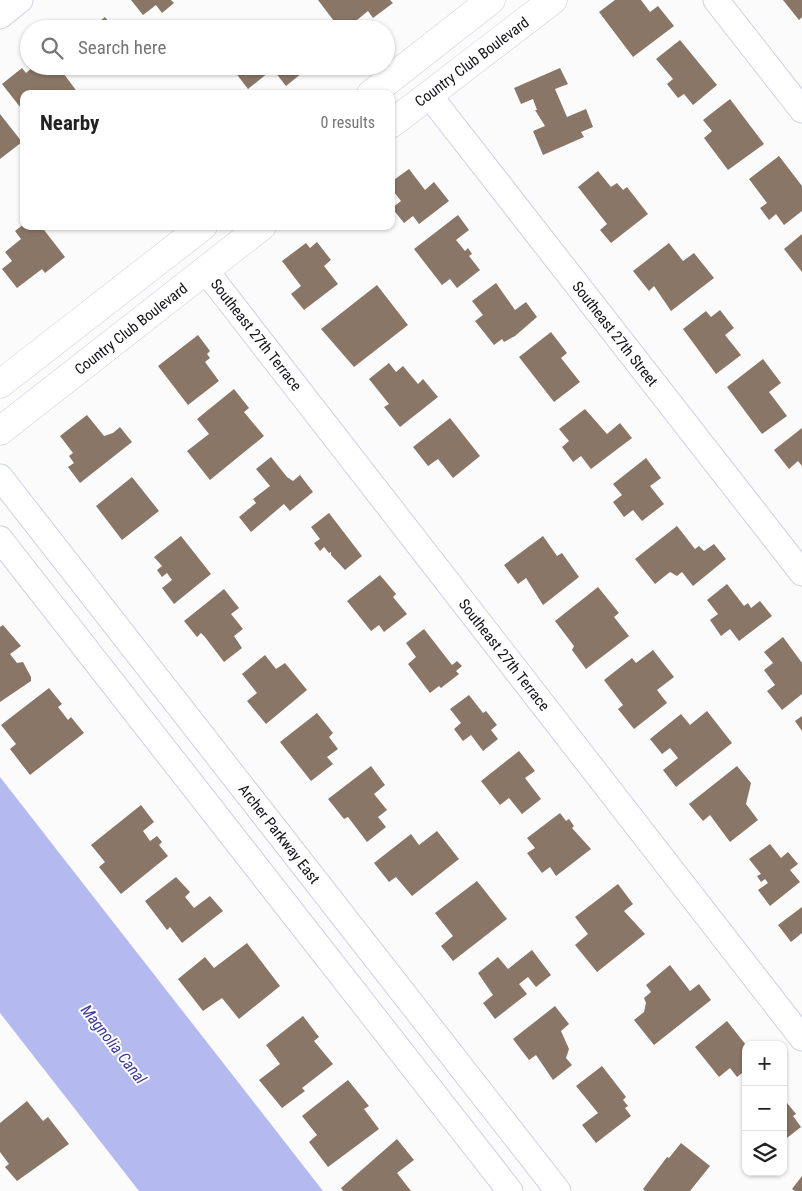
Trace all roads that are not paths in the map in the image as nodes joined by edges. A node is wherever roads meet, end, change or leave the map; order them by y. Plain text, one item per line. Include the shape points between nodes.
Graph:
1 (20, 0) edge
2 (491, 0) edge
3 (716, 0) edge
4 (547, 2) edge
5 (0, 16) edge
6 (377, 90) edge
7 (429, 94) junction
8 (802, 110) edge
9 (395, 121) edge
10 (197, 230) edge
11 (257, 230) edge
12 (206, 271) junction
13 (0, 384) edge
14 (0, 431) edge
15 (0, 477) edge
16 (0, 539) edge
17 (802, 573) edge
18 (802, 1038) edge
19 (510, 1191) edge
20 (558, 1191) edge

1 - 5 street
2 - 6 main road
3 - 8 street
4 - 7 main road, Country Club Boulevard
7 - 9 main road, Country Club Boulevard
7 - 17 street, Southeast 27th Street
10 - 13 main road
11 - 12 main road, Country Club Boulevard
12 - 14 main road, Country Club Boulevard
12 - 18 street, Southeast 27th Terrace
15 - 20 street, Archer Parkway East
16 - 19 street

